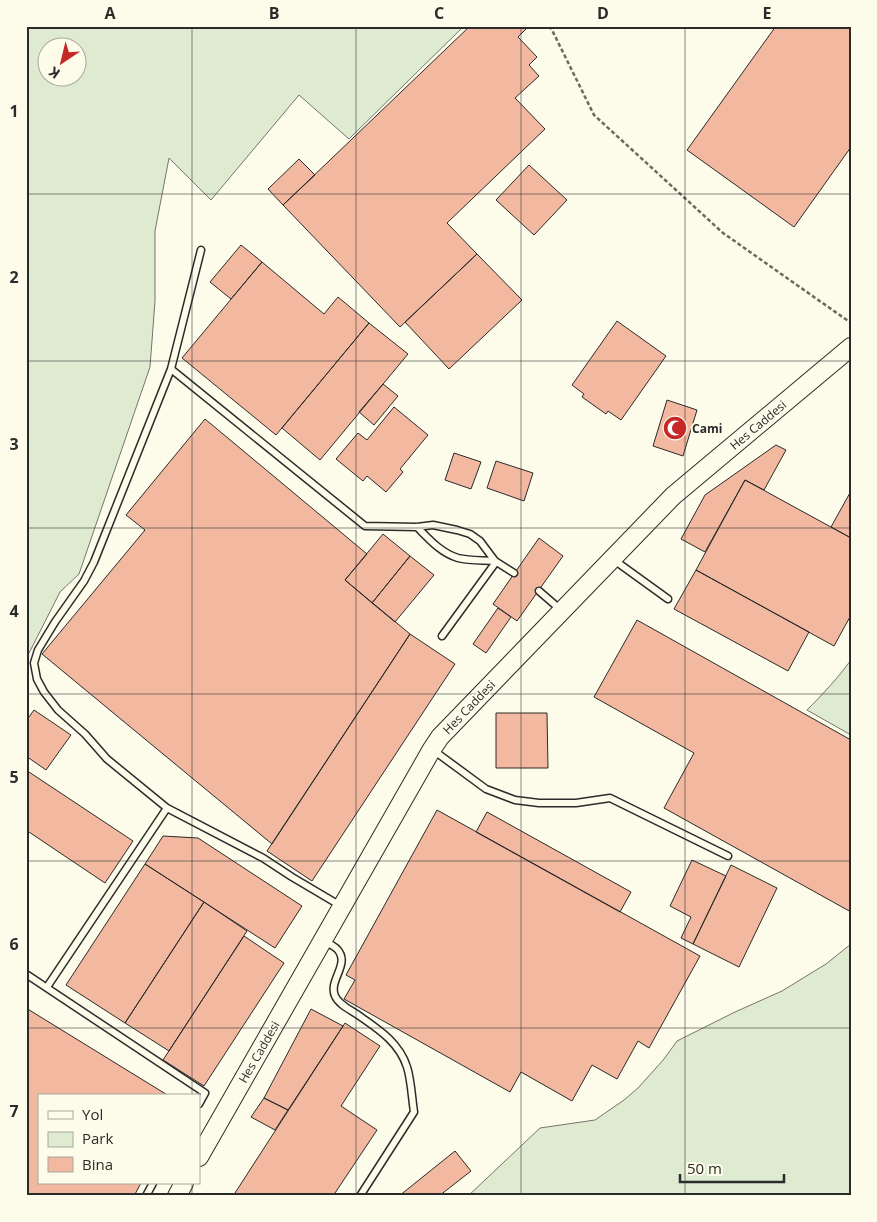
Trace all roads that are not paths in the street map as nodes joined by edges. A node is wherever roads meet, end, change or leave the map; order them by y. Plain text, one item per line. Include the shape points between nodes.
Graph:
1 (201, 250) dead end
2 (851, 347) edge
3 (171, 368) junction
4 (417, 526) junction
5 (612, 559) junction
6 (495, 561) junction
7 (514, 573) dead end
8 (539, 591) dead end
9 (668, 599) dead end
10 (562, 611) junction
11 (442, 636) dead end
12 (432, 749) junction
13 (168, 808) junction
14 (728, 856) dead end
15 (342, 907) junction
16 (323, 940) junction
17 (26, 974) edge
18 (47, 987) junction
19 (200, 1102) edge
20 (200, 1155) edge
21 (152, 1184) edge
22 (183, 1184) edge
23 (146, 1196) edge
24 (176, 1196) edge
25 (360, 1196) edge

1 - 3 lane
2 - 5 street, Hes Caddesi via 673,496
3 - 4 lane via 365,526
3 - 13 lane via 94,562 38,650 34,663 37,680 58,710 107,759
4 - 6 lane via 442,550 457,558
4 - 6 lane via 432,525 470,534 480,541
5 - 9 lane
5 - 10 street, Hes Caddesi
6 - 7 lane
6 - 11 lane
8 - 10 lane
10 - 12 street, Hes Caddesi
12 - 14 lane via 486,789 515,800 539,804 610,798
12 - 15 street, Hes Caddesi
13 - 15 lane via 263,858
13 - 18 lane
15 - 16 street, Hes Caddesi
16 - 20 street, Hes Caddesi
16 - 25 lane via 335,947 341,956 342,964 334,986 338,1001 385,1034 398,1048 408,1067 414,1112
17 - 18 lane
18 - 19 lane via 205,1092
21 - 23 lane
22 - 24 street

